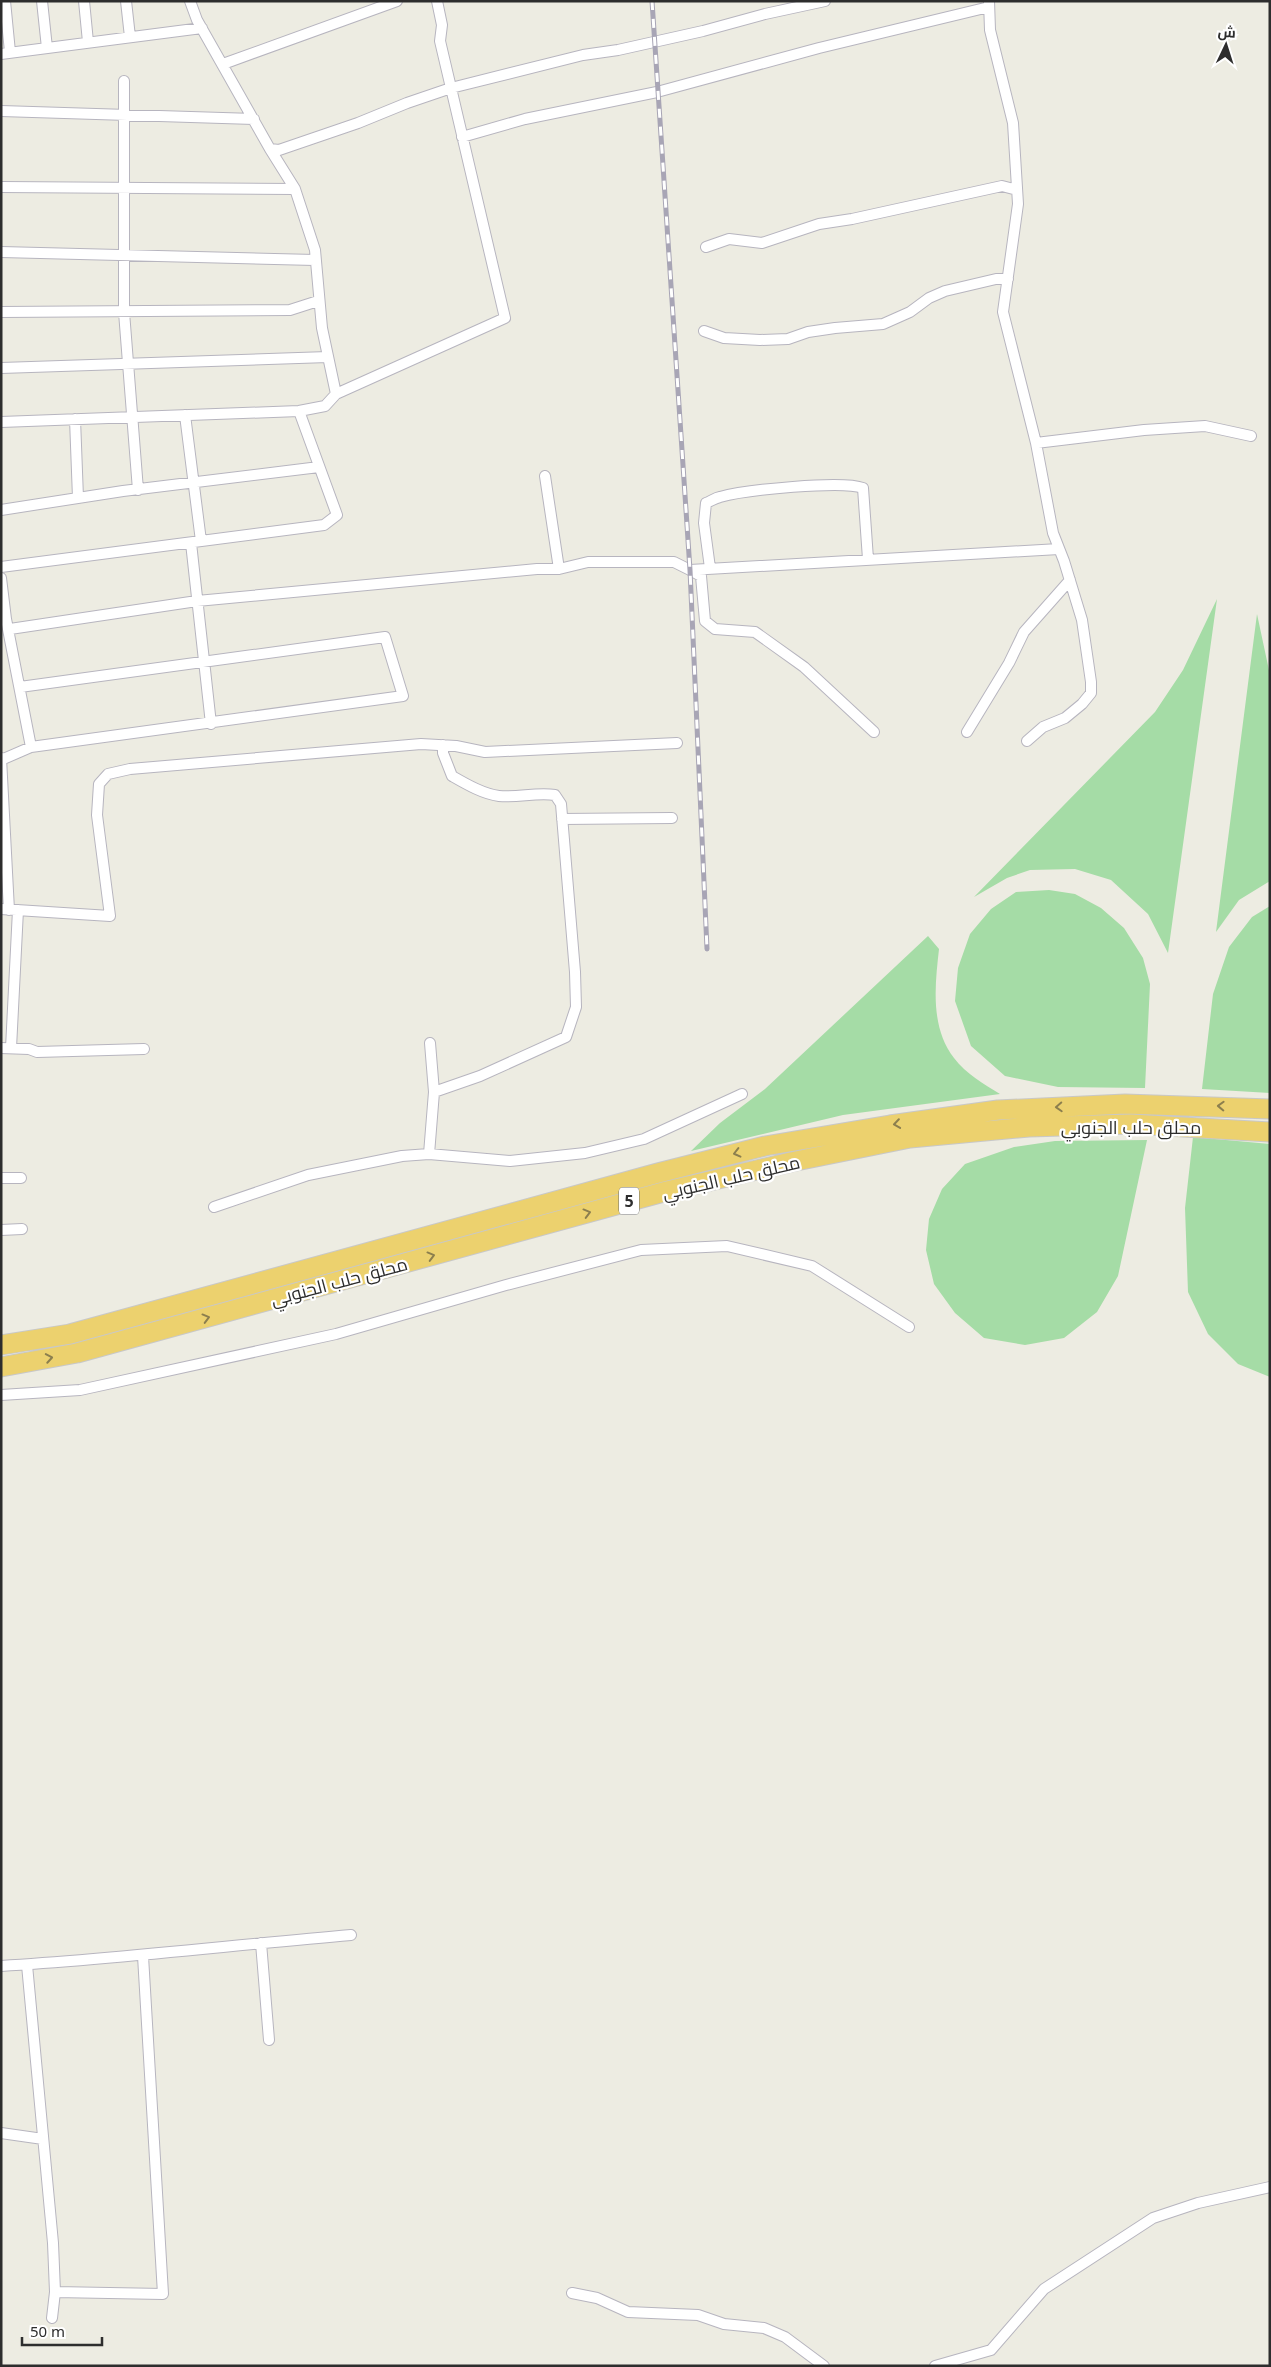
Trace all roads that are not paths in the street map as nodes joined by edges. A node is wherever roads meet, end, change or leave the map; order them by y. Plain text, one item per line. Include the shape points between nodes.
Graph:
1 (5, 1) edge
2 (42, 1) edge
3 (84, 1) edge
4 (126, 1) edge
5 (190, 1) edge
6 (397, 1) edge
7 (437, 1) edge
8 (825, 1) edge
9 (989, 4) edge
10 (202, 28) junction
11 (130, 37) junction
12 (88, 42) junction
13 (47, 48) junction
14 (6, 53) edge
15 (223, 64) junction
16 (124, 81) dead end
17 (450, 88) junction
18 (1, 111) edge
19 (124, 115) junction
20 (254, 119) junction
21 (462, 137) junction
22 (270, 149) junction
23 (1, 187) edge
24 (123, 187) junction
25 (295, 189) junction
26 (1017, 190) junction
27 (706, 247) dead end
28 (1, 252) edge
29 (124, 255) junction
30 (315, 260) junction
31 (1008, 279) junction
32 (318, 301) junction
33 (1, 312) edge
34 (124, 312) junction
35 (704, 331) dead end
36 (328, 357) junction
37 (128, 363) junction
38 (1, 368) edge
39 (336, 394) junction
40 (299, 411) junction
41 (185, 415) junction
42 (132, 417) junction
43 (75, 420) junction
44 (1, 422) edge
45 (1251, 436) dead end
46 (1036, 443) junction
47 (319, 467) junction
48 (545, 476) dead end
49 (195, 482) junction
50 (138, 490) junction
51 (78, 498) junction
52 (1, 510) edge
53 (196, 542) junction
54 (1059, 549) junction
55 (868, 559) junction
56 (1, 567) edge
57 (710, 568) junction
58 (559, 569) junction
59 (690, 570) junction
60 (1, 578) edge
61 (1070, 580) junction
62 (197, 601) junction
63 (4, 619) edge
64 (10, 629) junction
65 (204, 663) junction
66 (20, 688) junction
67 (211, 724) junction
68 (874, 732) dead end
69 (967, 732) dead end
70 (1027, 741) dead end
71 (678, 744) dead end
72 (443, 745) junction
73 (30, 747) junction
74 (1, 759) edge
75 (562, 818) junction
76 (672, 818) dead end
77 (9, 910) edge
78 (430, 1043) dead end
79 (6, 1048) edge
80 (144, 1049) dead end
81 (434, 1092) junction
82 (742, 1094) dead end
83 (1270, 1109) edge
84 (1270, 1132) edge
85 (429, 1154) junction
86 (1, 1178) edge
87 (21, 1178) dead end
88 (214, 1207) dead end
89 (22, 1229) dead end
90 (1, 1230) edge
91 (909, 1327) dead end
92 (1, 1345) edge
93 (1, 1367) edge
94 (1, 1395) edge
95 (351, 1935) dead end
96 (261, 1943) junction
97 (143, 1956) junction
98 (27, 1964) junction
99 (1, 1966) edge
100 (269, 2040) dead end
101 (1, 2133) edge
102 (43, 2139) junction
103 (1270, 2187) edge
104 (55, 2292) junction
105 (572, 2293) dead end
106 (52, 2318) dead end
107 (824, 2366) edge
108 (935, 2366) edge

1 - 14 street
2 - 13 street
3 - 12 street
4 - 11 street
5 - 10 street
6 - 15 street
7 - 17 street via 442,25 440,41
8 - 17 street
9 - 21 street via 657,92 525,118
9 - 26 street via 990,30 1013,123
10 - 11 street
10 - 15 street
11 - 12 street
12 - 13 street
13 - 14 street
15 - 20 street
16 - 19 street
17 - 21 street
17 - 22 street via 332,133 279,150
18 - 19 street
19 - 20 street
19 - 24 street
20 - 22 street
21 - 39 street via 505,318
22 - 25 street
23 - 24 street
24 - 25 street
24 - 29 street
25 - 30 street via 315,250
26 - 27 street via 1002,186 818,224 762,243 729,239
26 - 31 street
28 - 29 street
29 - 30 street
29 - 34 street
30 - 32 street
31 - 35 street via 945,290 883,324 760,340 724,338
31 - 46 street via 1003,312
32 - 34 street via 290,310
32 - 36 street
33 - 34 street
34 - 37 street
36 - 37 street
36 - 39 street
37 - 38 street
37 - 42 street
39 - 40 street via 325,406
40 - 41 street
40 - 47 street
41 - 42 street
41 - 49 street
42 - 43 street
42 - 50 street
43 - 44 street
43 - 51 street
45 - 46 street via 1205,426
46 - 54 street
47 - 49 street
47 - 53 street via 336,515 324,525
48 - 58 street
49 - 50 street
49 - 53 street
50 - 51 street
51 - 52 street
53 - 56 street
53 - 62 street
54 - 55 street
54 - 61 street
55 - 57 street
55 - 57 street via 863,488 854,485 822,486 743,493 718,497 706,503 704,522
57 - 59 street
58 - 59 street via 588,562 674,562
58 - 62 street
59 - 68 street via 701,576 708,626 755,632 804,667
60 - 63 street
61 - 69 street via 1024,632
61 - 70 street via 1082,620 1090,693 1065,718 1043,727
62 - 64 street
62 - 65 street
63 - 64 street
64 - 66 street
65 - 66 street
65 - 67 street
65 - 67 street via 385,637 403,696
66 - 73 street
67 - 73 street
71 - 72 street via 485,752
72 - 75 street via 452,776 499,796 555,795 561,804
72 - 77 street via 130,769 108,774 99,784 97,815 110,916
73 - 74 street
74 - 77 street
75 - 76 street
75 - 81 street via 576,1007 566,1037 480,1076
77 - 79 street
78 - 81 street
79 - 80 street via 37,1052
81 - 85 street
82 - 85 street via 644,1139 585,1153 510,1161
83 -> 92 highway, محلق حلب الجنوبي / 5 via 1124,1104 998,1110 765,1146 70,1334
93 -> 84 highway, محلق حلب الجنوبي / 5 via 77,1353 667,1191 910,1138 1029,1127 1130,1124
85 - 88 street via 365,1162 308,1175
86 - 87 street
89 - 90 street
91 - 94 street via 812,1266 727,1246 641,1250 336,1334 80,1390
95 - 96 street
96 - 97 street
96 - 100 street
97 - 98 street
97 - 104 street via 164,2294
98 - 99 street
98 - 102 street
101 - 102 street
102 - 104 street
103 - 108 street via 1198,2203 1153,2218 1044,2289 991,2350
104 - 106 street
105 - 107 street via 597,2298 628,2312 698,2315 724,2324 764,2328 785,2337

